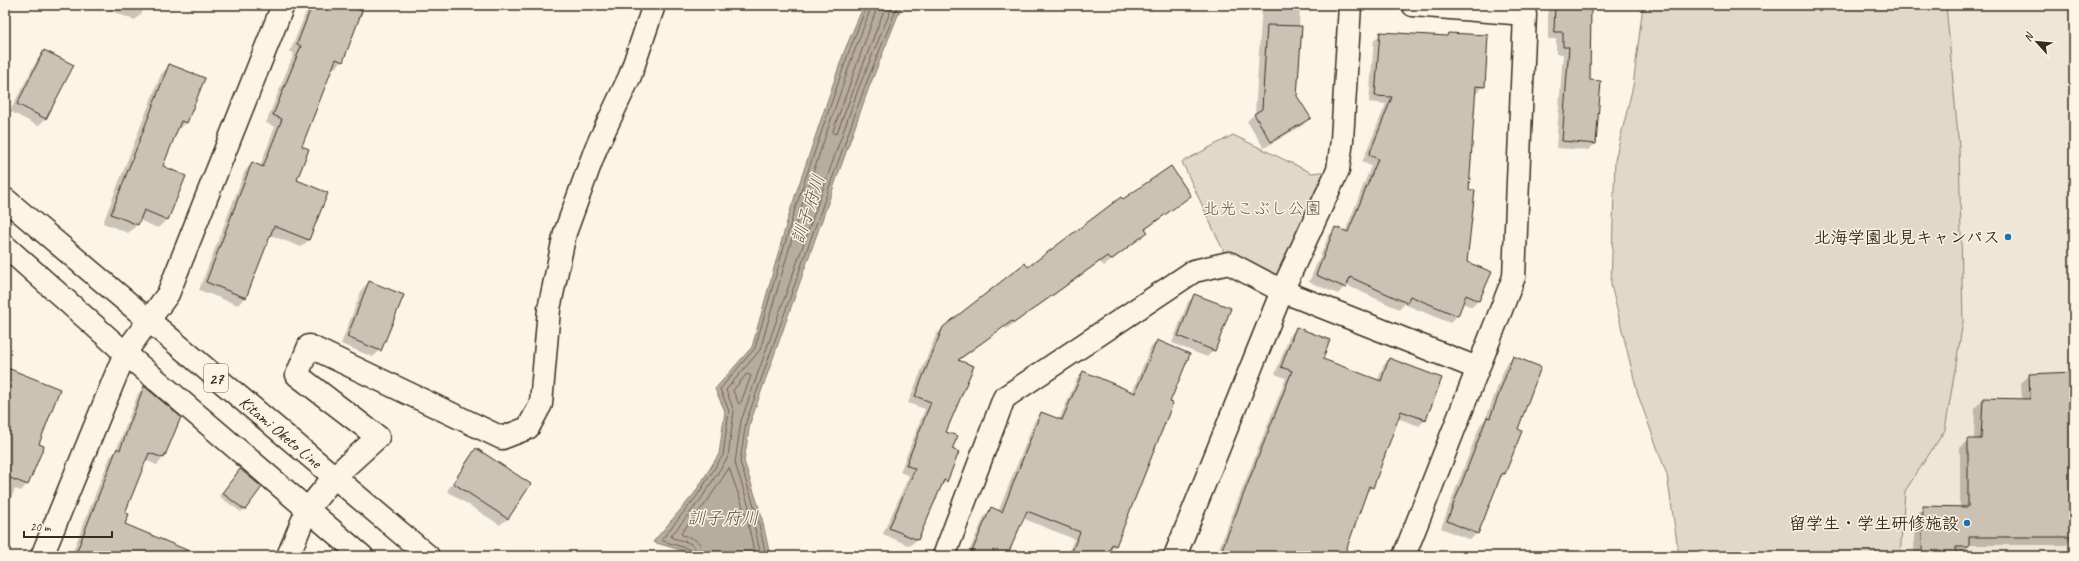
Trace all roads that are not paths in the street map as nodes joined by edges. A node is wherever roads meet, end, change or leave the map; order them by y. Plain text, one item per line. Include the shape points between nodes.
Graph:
1 (283, 5) edge
2 (654, 5) edge
3 (1350, 5) edge
4 (1413, 5) edge
5 (5, 199) edge
6 (5, 246) edge
7 (1282, 291) junction
8 (148, 320) junction
9 (125, 353) junction
10 (1477, 368) junction
11 (334, 477) junction
12 (307, 510) junction
13 (42, 556) edge
14 (288, 556) edge
15 (362, 556) edge
16 (428, 556) edge
17 (944, 556) edge
18 (1175, 556) edge
19 (1404, 556) edge

1 - 8 street via 168,294
2 - 11 street via 630,76 596,148 565,233 549,309 541,404 528,428 502,438 309,346 297,375 378,437
3 - 7 street via 1338,170
4 - 10 street via 1525,14 1514,277
5 - 8 street, Kitami Oketo Line / 27
6 - 9 street, 27
7 - 10 street
7 - 17 street via 1229,263 1194,271 1004,398
7 - 18 street
8 - 9 street
8 - 11 street, Kitami Oketo Line / 27
9 - 12 street, 27
9 - 13 street
10 - 19 street
11 - 12 street
11 - 16 street, Kitami Oketo Line / 27
12 - 14 street
12 - 15 street, 27

